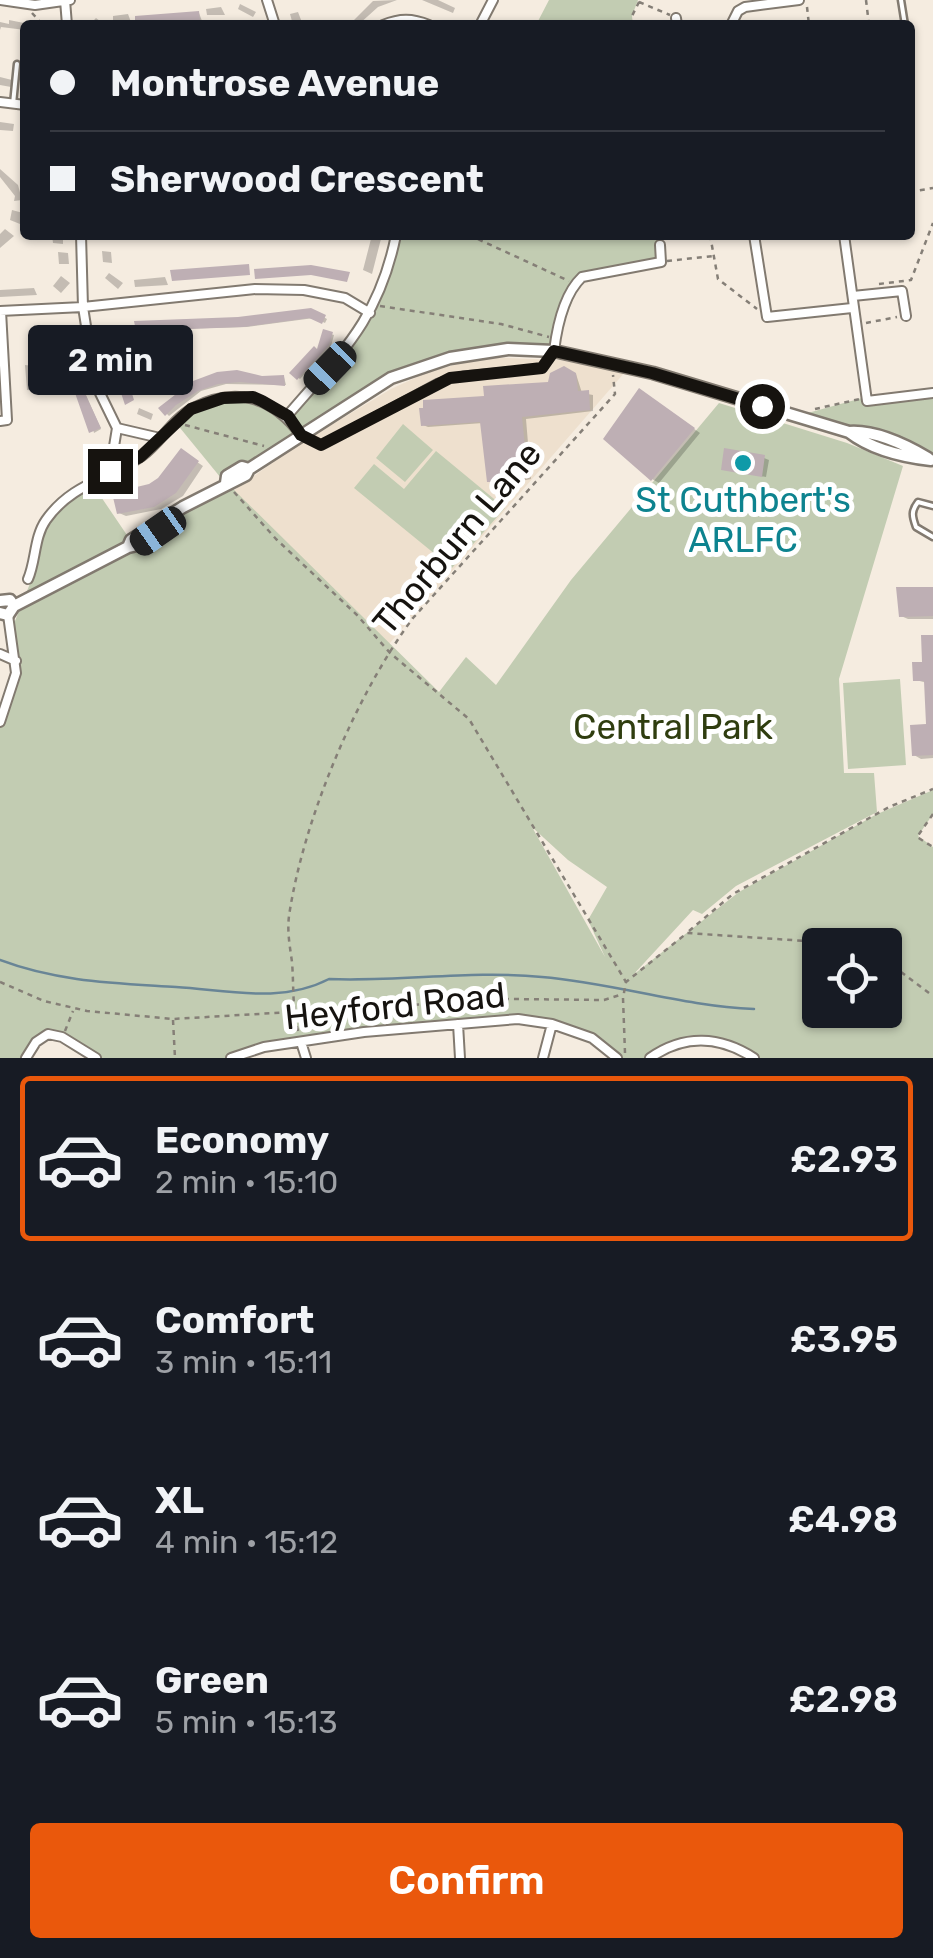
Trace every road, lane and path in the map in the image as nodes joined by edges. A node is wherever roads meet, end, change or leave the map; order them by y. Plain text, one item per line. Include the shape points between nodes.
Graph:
1 (0, 0) edge
2 (67, 0) edge
3 (802, 0) edge
4 (639, 1) edge
5 (789, 1) edge
6 (24, 4) junction
7 (38, 20) edge
8 (675, 20) edge
9 (734, 20) edge
10 (17, 64) dead end
11 (0, 102) edge
12 (13, 104) junction
13 (20, 105) edge
14 (933, 223) edge
15 (80, 240) edge
16 (394, 240) edge
17 (483, 240) edge
18 (711, 240) edge
19 (755, 240) edge
20 (845, 240) edge
21 (660, 245) dead end
22 (714, 256) junction
23 (661, 262) junction
24 (574, 284) junction
25 (852, 292) junction
26 (83, 307) junction
27 (852, 308) junction
28 (373, 309) junction
29 (1, 311) edge
30 (906, 316) joint
31 (768, 317) junction
32 (854, 324) junction
33 (555, 345) junction
34 (612, 364) junction
35 (933, 393) edge
36 (867, 399) junction
37 (288, 416) junction
38 (797, 416) junction
39 (0, 422) edge
40 (176, 423) junction
41 (118, 428) junction
42 (301, 435) junction
43 (160, 438) junction
44 (272, 453) junction
45 (932, 461) edge
46 (110, 471) junction
47 (226, 483) junction
48 (933, 506) edge
49 (933, 537) edge
50 (28, 579) dead end
51 (0, 601) edge
52 (14, 605) edge
53 (390, 653) junction
54 (0, 654) edge
55 (16, 661) junction
56 (0, 722) edge
57 (933, 789) edge
58 (933, 814) edge
59 (933, 847) edge
60 (687, 933) junction
61 (802, 941) edge
62 (902, 973) edge
63 (0, 982) edge
64 (626, 982) junction
65 (624, 994) junction
66 (933, 996) edge
67 (74, 1008) junction
68 (294, 1013) junction
69 (174, 1019) junction
70 (458, 1024) junction
71 (552, 1024) junction
72 (62, 1037) junction
73 (301, 1042) junction
74 (26, 1058) edge
75 (96, 1058) edge
76 (175, 1058) edge
77 (232, 1058) edge
78 (306, 1058) edge
79 (460, 1058) edge
80 (543, 1058) edge
81 (621, 1058) edge
82 (650, 1058) edge
83 (754, 1058) edge

1 - 6 street
2 - 6 street
3 - 5 street
4 - 8 path
5 - 9 street via 746,7
6 - 7 path
10 - 12 lane
11 - 12 street
12 - 13 street
14 - 25 path via 911,280
15 - 26 street
16 - 28 street
17 - 24 path
18 - 22 path
19 - 31 street
20 - 25 street
21 - 23 street
22 - 23 path
22 - 31 path via 718,278
23 - 24 street
24 - 33 street
25 - 27 street
25 - 30 street via 902,291
26 - 28 street via 255,289 304,290
26 - 29 street
26 - 41 street via 95,383
27 - 31 street
27 - 32 street
28 - 33 path via 501,324
28 - 37 street
29 - 39 street via 7,420
30 - 32 path
32 - 36 street
33 - 34 street
33 - 42 street via 480,351 421,367
33 - 42 lane via 542,368 438,382 321,445
34 - 38 street
34 - 53 path, Thorburn Lane via 614,394 413,618
35 - 36 street
36 - 38 path
37 - 40 street via 253,397 223,398 191,409
37 - 42 street
38 - 45 street
40 - 43 street
40 - 44 path via 267,446
41 - 43 street
41 - 46 street
42 - 44 street
43 - 46 street
44 - 47 street via 227,476
46 - 50 street via 44,522
47 - 52 street via 136,546
47 - 53 path
48 - 49 lane via 918,502 912,516
51 - 52 street
52 - 55 street
53 - 64 path via 470,719
53 - 68 path, Thorburn Lane via 305,839 289,919
54 - 55 street
55 - 56 street
57 - 60 path via 734,894
58 - 59 path via 917,837
60 - 61 path
60 - 64 path
62 - 66 path
63 - 67 path
64 - 65 path
65 - 68 path
65 - 81 path
67 - 69 path
67 - 72 path
68 - 69 path
68 - 73 path, Thorburn Lane
69 - 76 path
70 - 71 street, Heyford Road
70 - 73 street, Heyford Road
70 - 79 street
71 - 80 street
71 - 81 street, Heyford Road via 592,1038
72 - 74 street via 48,1034
72 - 75 street
73 - 77 street, Heyford Road
73 - 78 street
82 - 83 street via 686,1041 710,1039

